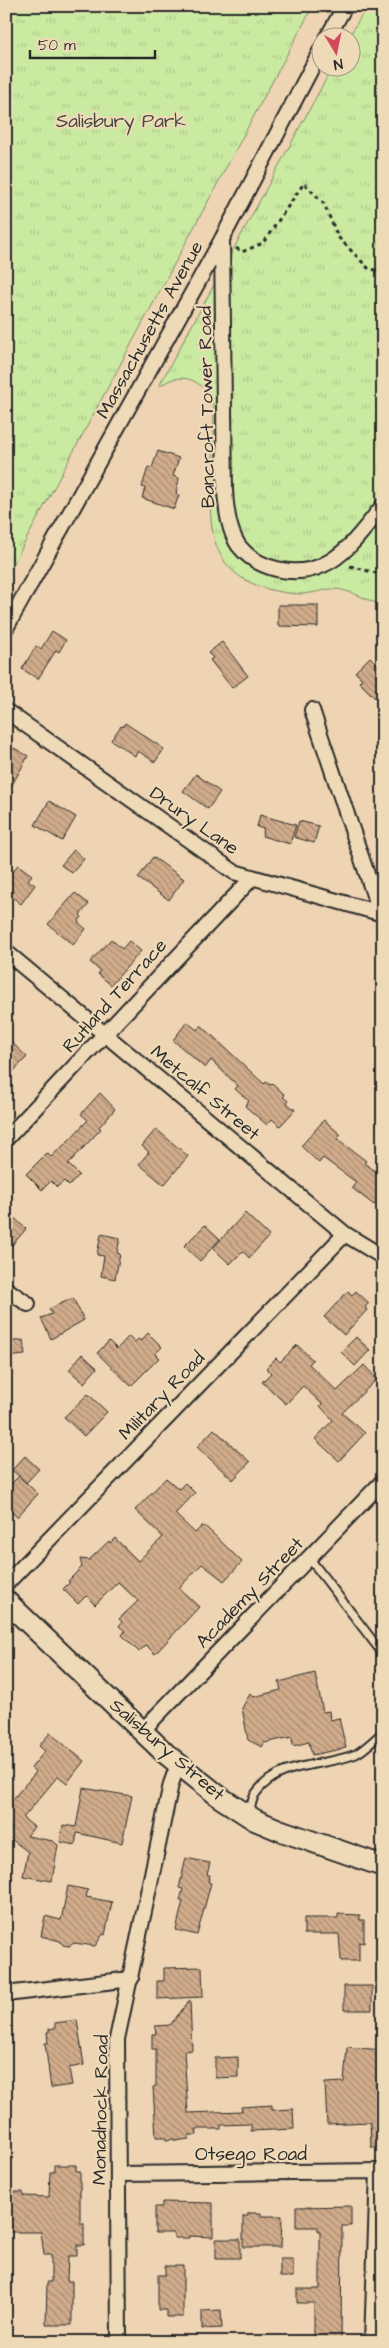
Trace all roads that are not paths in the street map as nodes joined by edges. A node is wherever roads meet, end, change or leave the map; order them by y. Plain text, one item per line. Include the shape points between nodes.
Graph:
1 (345, 6) edge
2 (333, 28) edge
3 (312, 67) edge
4 (222, 239) junction
5 (383, 506) edge
6 (6, 628) edge
7 (312, 710) dead end
8 (6, 711) edge
9 (252, 878) junction
10 (381, 913) edge
11 (6, 952) edge
12 (106, 1035) junction
13 (6, 1139) edge
14 (345, 1234) junction
15 (383, 1257) edge
16 (6, 1289) edge
17 (28, 1304) dead end
18 (383, 1481) edge
19 (310, 1559) junction
20 (6, 1584) edge
21 (6, 1601) edge
22 (383, 1654) edge
23 (142, 1731) junction
24 (383, 1732) edge
25 (178, 1764) junction
26 (248, 1816) junction
27 (383, 1866) edge
28 (131, 1979) junction
29 (6, 1994) edge
30 (381, 2171) edge
31 (119, 2174) junction
32 (119, 2342) edge
33 (372, 2342) edge

1 - 2 street
3 - 4 street, Massachusetts Avenue
4 - 5 street, Bancroft Tower Road via 225,491 231,527 239,546 252,558 271,568 291,572 323,566 359,535
4 - 6 street, Massachusetts Avenue
7 - 10 street
8 - 9 street, Drury Lane via 223,864
9 - 10 street, Drury Lane
9 - 12 street, Rutland Terrace
11 - 12 street, Metcalf Street
12 - 13 street, Rutland Terrace
12 - 14 street, Metcalf Street
14 - 15 street, Metcalf Street
14 - 20 street, Military Road
16 - 17 street
18 - 19 street, Academy Street
19 - 22 lane
19 - 23 street, Academy Street
21 - 23 main road, Salisbury Street
23 - 25 main road, Salisbury Street
24 - 26 lane via 358,1753 300,1766 273,1777 256,1793
25 - 26 main road, Salisbury Street
25 - 28 street, Monadnock Road via 171,1784
26 - 27 main road, Salisbury Street
28 - 29 street
28 - 31 street, Monadnock Road via 117,2039
30 - 31 street, Otsego Road
30 - 33 street
31 - 32 street, Monadnock Road

